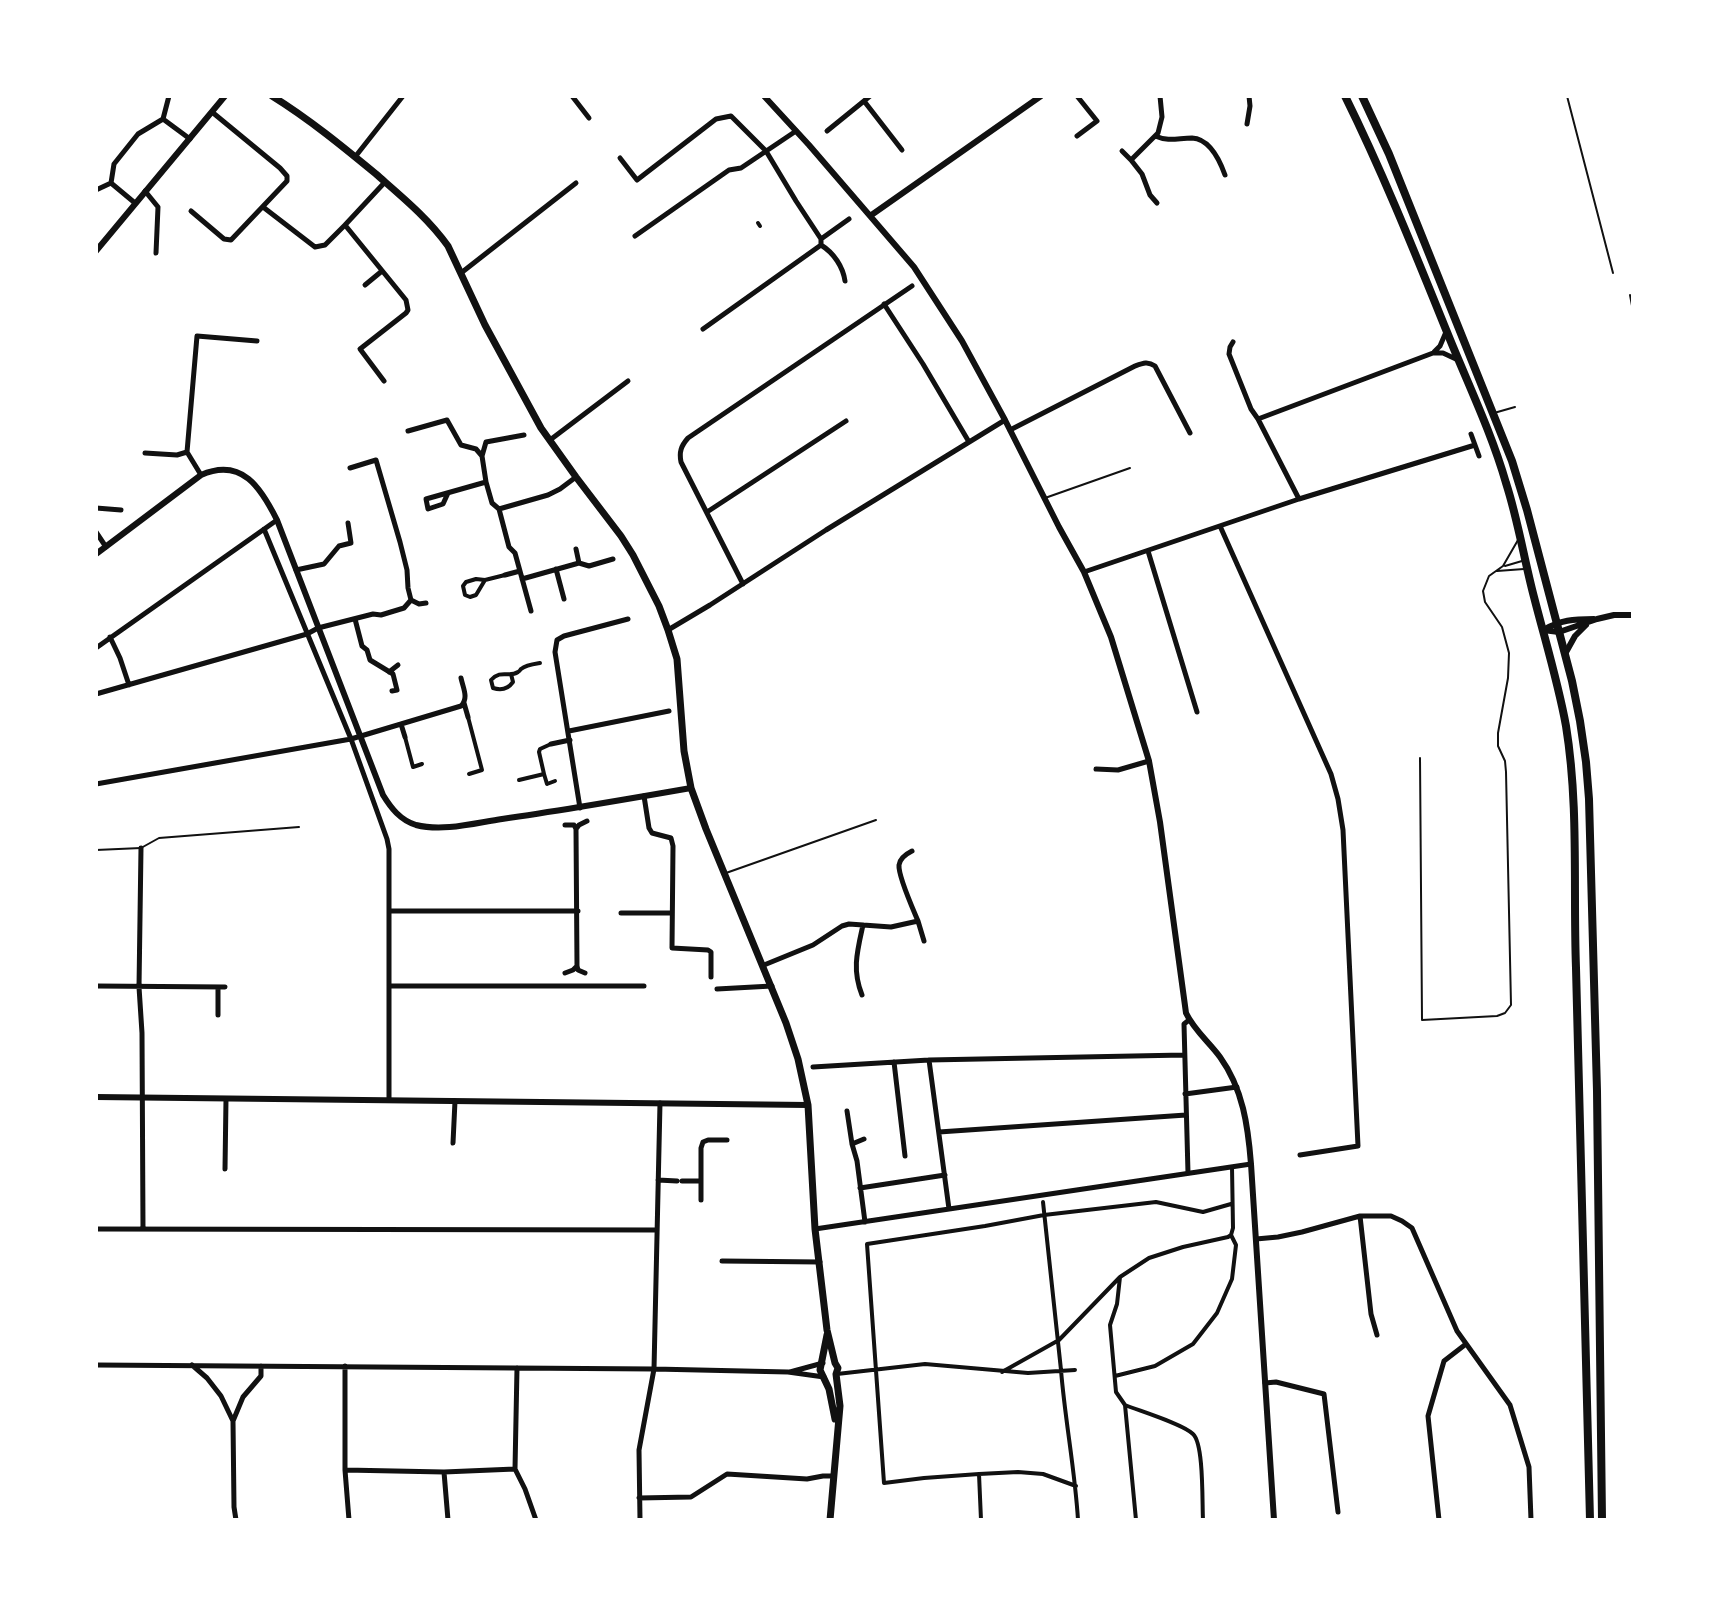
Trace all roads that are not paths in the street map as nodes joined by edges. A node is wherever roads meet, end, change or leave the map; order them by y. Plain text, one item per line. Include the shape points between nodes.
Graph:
1 (169, 96) edge
2 (225, 96) edge
3 (272, 96) edge
4 (403, 96) edge
5 (572, 96) edge
6 (764, 96) edge
7 (870, 96) edge
8 (1041, 96) edge
9 (1077, 96) edge
10 (1160, 96) edge
11 (1249, 96) edge
12 (1345, 96) edge
13 (1362, 96) edge
14 (1567, 96) edge
15 (864, 101) junction
16 (212, 112) junction
17 (589, 118) dead end
18 (163, 119) junction
19 (1247, 124) dead end
20 (796, 131) junction
21 (827, 131) dead end
22 (1077, 136) dead end
23 (1155, 136) junction
24 (190, 139) junction
25 (902, 150) dead end
26 (766, 151) junction
27 (1122, 151) dead end
28 (355, 157) junction
29 (620, 158) dead end
30 (1131, 160) junction
31 (1226, 176) dead end
32 (385, 182) junction
33 (111, 183) junction
34 (576, 183) dead end
35 (96, 189) edge
36 (145, 191) junction
37 (135, 203) junction
38 (1157, 203) dead end
39 (263, 207) junction
40 (191, 211) dead end
41 (870, 216) junction
42 (849, 219) dead end
43 (345, 225) junction
44 (635, 236) dead end
45 (821, 242) junction
46 (96, 251) edge
47 (156, 254) dead end
48 (382, 272) junction
49 (461, 273) junction
50 (1613, 273) dead end
51 (845, 281) dead end
52 (365, 285) dead end
53 (912, 286) dead end
54 (1630, 295) dead end
55 (884, 304) junction
56 (1633, 311) edge
57 (703, 329) dead end
58 (1446, 330) junction
59 (257, 341) dead end
60 (1233, 342) dead end
61 (1433, 353) junction
62 (1458, 360) junction
63 (384, 381) dead end
64 (628, 381) dead end
65 (1515, 407) dead end
66 (1493, 413) junction
67 (1258, 418) junction
68 (1005, 420) junction
69 (846, 421) dead end
70 (1010, 429) junction
71 (408, 431) dead end
72 (1190, 433) dead end
73 (1471, 434) dead end
74 (524, 435) dead end
75 (550, 440) junction
76 (969, 442) junction
77 (1475, 445) junction
78 (187, 452) junction
79 (145, 453) dead end
80 (482, 456) junction
81 (1479, 456) dead end
82 (350, 468) dead end
83 (1130, 468) dead end
84 (201, 475) junction
85 (576, 477) junction
86 (486, 482) junction
87 (448, 493) dead end
88 (1044, 498) junction
89 (1299, 499) junction
90 (96, 508) edge
91 (499, 508) junction
92 (121, 510) dead end
93 (707, 512) junction
94 (277, 520) junction
95 (348, 523) dead end
96 (1220, 526) junction
97 (264, 529) junction
98 (96, 532) edge
99 (1520, 537) junction
100 (106, 547) junction
101 (576, 549) dead end
102 (1148, 550) junction
103 (96, 555) edge
104 (613, 559) dead end
105 (1540, 561) junction
106 (579, 563) junction
107 (1526, 564) junction
108 (1503, 566) junction
109 (556, 569) junction
110 (296, 570) junction
111 (520, 570) junction
112 (1497, 571) junction
113 (1084, 572) junction
114 (505, 575) joint
115 (522, 579) junction
116 (485, 580) junction
117 (743, 584) junction
118 (564, 599) dead end
119 (411, 600) junction
120 (426, 603) dead end
121 (531, 611) dead end
122 (1633, 615) edge
123 (355, 619) junction
124 (628, 619) dead end
125 (1597, 619) junction
126 (1556, 622) junction
127 (1588, 622) junction
128 (318, 628) junction
129 (668, 630) junction
130 (1543, 630) junction
131 (1559, 632) junction
132 (307, 634) junction
133 (110, 637) junction
134 (96, 648) edge
135 (1565, 654) junction
136 (540, 663) dead end
137 (398, 665) dead end
138 (389, 672) junction
139 (511, 674) junction
140 (461, 678) dead end
141 (129, 685) junction
142 (392, 691) dead end
143 (96, 694) edge
144 (464, 702) junction
145 (669, 711) dead end
146 (1197, 712) dead end
147 (468, 717) joint
148 (401, 724) junction
149 (569, 731) junction
150 (360, 736) junction
151 (405, 737) joint
152 (351, 740) junction
153 (570, 740) junction
154 (551, 744) joint
155 (1420, 758) dead end
156 (1149, 761) junction
157 (422, 764) dead end
158 (1096, 769) dead end
159 (469, 774) dead end
160 (544, 774) junction
161 (519, 780) dead end
162 (555, 782) dead end
163 (96, 784) edge
164 (691, 788) junction
165 (644, 796) junction
166 (580, 808) junction
167 (876, 820) dead end
168 (587, 821) dead end
169 (565, 825) dead end
170 (299, 827) dead end
171 (576, 829) junction
172 (141, 848) junction
173 (96, 850) edge
174 (912, 851) dead end
175 (726, 873) junction
176 (578, 910) junction
177 (389, 911) junction
178 (621, 913) dead end
179 (672, 913) junction
180 (918, 921) junction
181 (863, 925) junction
182 (924, 941) dead end
183 (764, 965) junction
184 (577, 966) junction
185 (565, 973) dead end
186 (585, 973) dead end
187 (711, 977) dead end
188 (96, 986) edge
189 (389, 986) junction
190 (644, 986) dead end
191 (772, 986) junction
192 (139, 987) junction
193 (717, 989) dead end
194 (862, 996) dead end
195 (218, 1015) dead end
196 (1189, 1020) junction
197 (1184, 1055) junction
198 (929, 1060) junction
199 (894, 1062) junction
200 (813, 1067) dead end
201 (1237, 1087) junction
202 (1185, 1094) junction
203 (96, 1097) edge
204 (141, 1098) junction
205 (226, 1099) junction
206 (389, 1100) junction
207 (455, 1101) junction
208 (660, 1103) junction
209 (808, 1105) junction
210 (848, 1111) dead end
211 (1186, 1115) junction
212 (939, 1132) junction
213 (864, 1139) dead end
214 (727, 1140) dead end
215 (453, 1143) dead end
216 (852, 1144) junction
217 (1300, 1155) dead end
218 (905, 1156) dead end
219 (1251, 1164) junction
220 (1232, 1167) junction
221 (225, 1169) dead end
222 (1188, 1173) junction
223 (945, 1175) junction
224 (658, 1180) junction
225 (700, 1181) junction
226 (860, 1188) junction
227 (701, 1200) dead end
228 (1043, 1202) dead end
229 (1232, 1204) junction
230 (949, 1209) junction
231 (1044, 1215) junction
232 (1359, 1216) junction
233 (864, 1222) junction
234 (96, 1229) edge
235 (143, 1229) junction
236 (815, 1229) junction
237 (657, 1230) junction
238 (1231, 1235) junction
239 (1256, 1239) junction
240 (722, 1261) dead end
241 (820, 1262) junction
242 (1120, 1277) junction
243 (827, 1330) junction
244 (1377, 1335) dead end
245 (1059, 1341) junction
246 (1466, 1344) junction
247 (823, 1363) junction
248 (835, 1363) junction
249 (96, 1365) edge
250 (192, 1365) junction
251 (261, 1366) junction
252 (345, 1366) junction
253 (517, 1368) junction
254 (654, 1369) junction
255 (876, 1369) junction
256 (1075, 1370) dead end
257 (1061, 1371) junction
258 (788, 1372) junction
259 (1002, 1372) junction
260 (836, 1374) junction
261 (1115, 1376) junction
262 (824, 1377) junction
263 (1265, 1383) junction
264 (1125, 1405) junction
265 (233, 1421) junction
266 (836, 1434) junction
267 (514, 1469) junction
268 (345, 1470) junction
269 (444, 1472) junction
270 (979, 1474) junction
271 (833, 1476) junction
272 (1076, 1486) junction
273 (639, 1498) junction
274 (1338, 1512) dead end
275 (236, 1520) edge
276 (349, 1520) edge
277 (448, 1520) edge
278 (536, 1520) edge
279 (640, 1520) edge
280 (830, 1520) edge
281 (981, 1520) edge
282 (1078, 1520) edge
283 (1136, 1520) edge
284 (1203, 1520) edge
285 (1274, 1520) edge
286 (1439, 1520) edge
287 (1531, 1520) edge
288 (1590, 1520) edge
289 (1602, 1520) edge

1 - 18 street
2 - 16 street
3 - 28 main road via 309,119
4 - 28 street
5 - 17 street
6 - 20 street
7 - 15 street
8 - 41 street
9 - 22 street via 1097,121
10 - 23 street via 1162,117
11 - 19 street
12 - 58 main road
13 - 66 main road
14 - 50 lane
15 - 21 street
15 - 25 street
16 - 24 street
16 - 39 street via 286,176 287,181
18 - 24 street
18 - 33 street via 138,134 114,164
20 - 26 street
20 - 41 street
23 - 30 street
23 - 31 street via 1165,140 1196,138 1220,160
24 - 36 street
26 - 29 street via 731,116 726,116 716,119 637,180
26 - 44 street via 741,168 729,170
26 - 45 street
27 - 30 street
28 - 32 main road
30 - 38 street
32 - 43 street
32 - 49 main road via 441,236
33 - 35 street
33 - 37 street
34 - 49 street
36 - 37 street
36 - 47 street via 158,207
37 - 46 street
39 - 40 street via 231,240 224,239
39 - 43 street via 315,247 325,245
41 - 68 street via 914,267 962,341
42 - 45 street
43 - 48 street
45 - 51 street via 844,271
45 - 57 street
48 - 52 street
48 - 63 street via 408,305 406,313 360,349
49 - 75 main road via 485,325
53 - 55 street
54 - 56 lane
55 - 76 street
55 - 93 street via 688,438 679,454 681,462
58 - 61 street
58 - 62 main road
59 - 78 street via 196,336
60 - 67 street via 1229,354
61 - 62 street
61 - 67 street
62 - 99 main road via 1499,461
64 - 75 street
65 - 66 lane
66 - 105 main road via 1517,477
67 - 89 street
68 - 70 street
68 - 76 street
69 - 93 street
70 - 72 street via 1136,366 1150,363
70 - 88 street
71 - 80 street via 447,420 461,445 476,449
73 - 77 street
74 - 80 street via 486,442
75 - 85 main road
76 - 117 street
77 - 81 street
77 - 89 street
78 - 79 street
78 - 84 street
80 - 86 street
82 - 119 street via 376,460 407,570
83 - 88 lane
84 - 94 street via 231,471 248,477
84 - 100 street
85 - 91 street via 548,495
85 - 129 main road via 627,545
86 - 87 street
86 - 91 street via 492,503
88 - 113 street
89 - 96 street
90 - 92 street
91 - 111 street via 509,547
93 - 117 street
94 - 97 street
94 - 110 street
95 - 110 street via 351,543 339,546 324,564
96 - 102 street
96 - 217 street via 1331,774 1343,830 1358,1146
97 - 132 street
97 - 133 street
98 - 100 street
99 - 107 main road
99 - 108 lane
100 - 103 street
101 - 106 street
102 - 113 street
102 - 146 street
104 - 106 street via 589,566
105 - 107 lane
105 - 107 lane
105 - 126 main road
106 - 109 street
107 - 108 lane
107 - 112 lane via 1512,571
107 - 130 main road
108 - 112 lane
109 - 115 street
109 - 118 street
110 - 128 street
111 - 114 street
111 - 115 street
112 - 155 lane via 1487,580 1483,595 1502,627 1509,653 1497,733 1506,772 1511,1005 1497,1016 1422,1020
113 - 156 street via 1111,637
114 - 116 street
115 - 121 street
116 - 116 street via 476,596 465,595 466,582
117 - 129 street
119 - 120 street
119 - 123 street via 404,608
122 - 125 street
123 - 128 street
123 - 138 street via 370,660
124 - 149 street via 557,640 555,651
125 - 126 street
125 - 127 street
126 - 130 street
126 - 131 main road
127 - 131 street
127 - 135 street
128 - 132 street
128 - 150 street
129 - 164 main road via 677,659
130 - 131 street
130 - 288 main road via 1565,724 1575,822
131 - 135 main road
132 - 141 street
132 - 152 street
133 - 134 street
133 - 141 street
135 - 289 main road via 1580,721 1589,798
136 - 139 street
137 - 138 street
138 - 142 street via 397,690
139 - 139 street via 495,675 491,680 493,687 509,687 513,682
140 - 144 street
141 - 143 street
144 - 147 street
144 - 148 street
145 - 149 street
147 - 159 street via 482,770
148 - 150 street
148 - 151 street
149 - 153 street
150 - 152 street
150 - 166 street via 383,795 402,819 413,824 435,827
151 - 157 street via 413,767
152 - 163 street
152 - 177 street via 385,832
153 - 154 street
153 - 166 street
154 - 160 street via 539,752
156 - 158 street via 1118,770
156 - 196 street via 1183,1001
160 - 161 street
160 - 162 street via 547,784
164 - 165 street
164 - 175 main road
165 - 166 street
165 - 179 street via 649,828 652,833 671,838 673,846
167 - 175 lane
168 - 171 street
169 - 171 street via 574,825
170 - 172 lane via 159,838
171 - 176 street
172 - 173 lane
172 - 192 street
174 - 180 street via 899,864
175 - 183 main road
176 - 177 street
176 - 184 street
177 - 189 street
178 - 179 street
179 - 187 street via 672,948 711,952
180 - 181 street via 891,927
180 - 182 street
181 - 183 street via 842,926 813,945
181 - 194 street via 855,967
183 - 191 main road
184 - 185 street
184 - 186 street
188 - 192 street
189 - 190 street
189 - 206 street
191 - 193 street
191 - 209 main road via 798,1059
192 - 195 street via 221,987
192 - 204 street
196 - 197 street via 1184,1024
196 - 201 street via 1220,1057
197 - 198 street
197 - 202 street
198 - 199 street
198 - 212 street
199 - 200 street
199 - 218 street
201 - 202 street
201 - 219 street via 1245,1111
202 - 211 street
203 - 204 street
204 - 205 street
204 - 235 street
205 - 206 street
205 - 221 street
206 - 207 street
207 - 208 street
207 - 215 street
208 - 209 street
208 - 224 street
209 - 236 main road
210 - 216 street
211 - 212 street
211 - 222 street
212 - 223 street
213 - 216 street
214 - 225 street via 703,1142
216 - 226 street
219 - 220 street
219 - 239 street
220 - 222 street
220 - 229 street
222 - 230 street
223 - 226 street
223 - 230 street
224 - 225 street
224 - 237 street
225 - 227 street
226 - 233 street
228 - 231 street
229 - 231 street via 1203,1212 1156,1202
229 - 238 street
230 - 233 street
231 - 245 street
231 - 255 street via 867,1244
232 - 239 street via 1302,1233
232 - 244 street
232 - 246 street via 1391,1216 1412,1228
233 - 236 street
234 - 235 street
235 - 237 street
236 - 241 main road
237 - 254 street
238 - 242 street via 1149,1258
238 - 261 street via 1236,1245 1232,1279 1217,1313 1193,1344 1155,1366
239 - 263 street
240 - 241 street
241 - 243 main road
242 - 245 street
242 - 261 street via 1110,1325
243 - 247 main road
243 - 248 main road
245 - 257 street
245 - 259 street
246 - 286 street via 1444,1361 1428,1416
246 - 287 street via 1510,1405 1529,1467
247 - 248 main road
247 - 258 street
247 - 262 main road via 820,1370
248 - 260 main road
249 - 250 street
250 - 251 street
250 - 265 street via 221,1396
251 - 252 street
251 - 265 street via 261,1377 243,1397
252 - 253 street
252 - 268 street
253 - 254 street
253 - 267 street
254 - 258 street
254 - 273 street via 639,1450
255 - 259 street via 925,1364
255 - 260 street
255 - 270 street via 884,1483
256 - 257 street
257 - 259 street
257 - 272 street
258 - 262 street
260 - 262 main road
260 - 266 main road via 840,1406
261 - 264 street via 1116,1392
262 - 266 main road via 834,1406
263 - 274 street via 1324,1394
263 - 285 street
264 - 283 street
264 - 284 street via 1195,1435 1200,1449
265 - 275 street
266 - 271 main road
267 - 269 street
267 - 278 street
268 - 269 street
268 - 276 street
269 - 277 street
270 - 272 street via 1043,1474
270 - 281 street
271 - 273 street via 807,1479 727,1474 691,1497
271 - 280 main road
272 - 282 street
273 - 279 street

